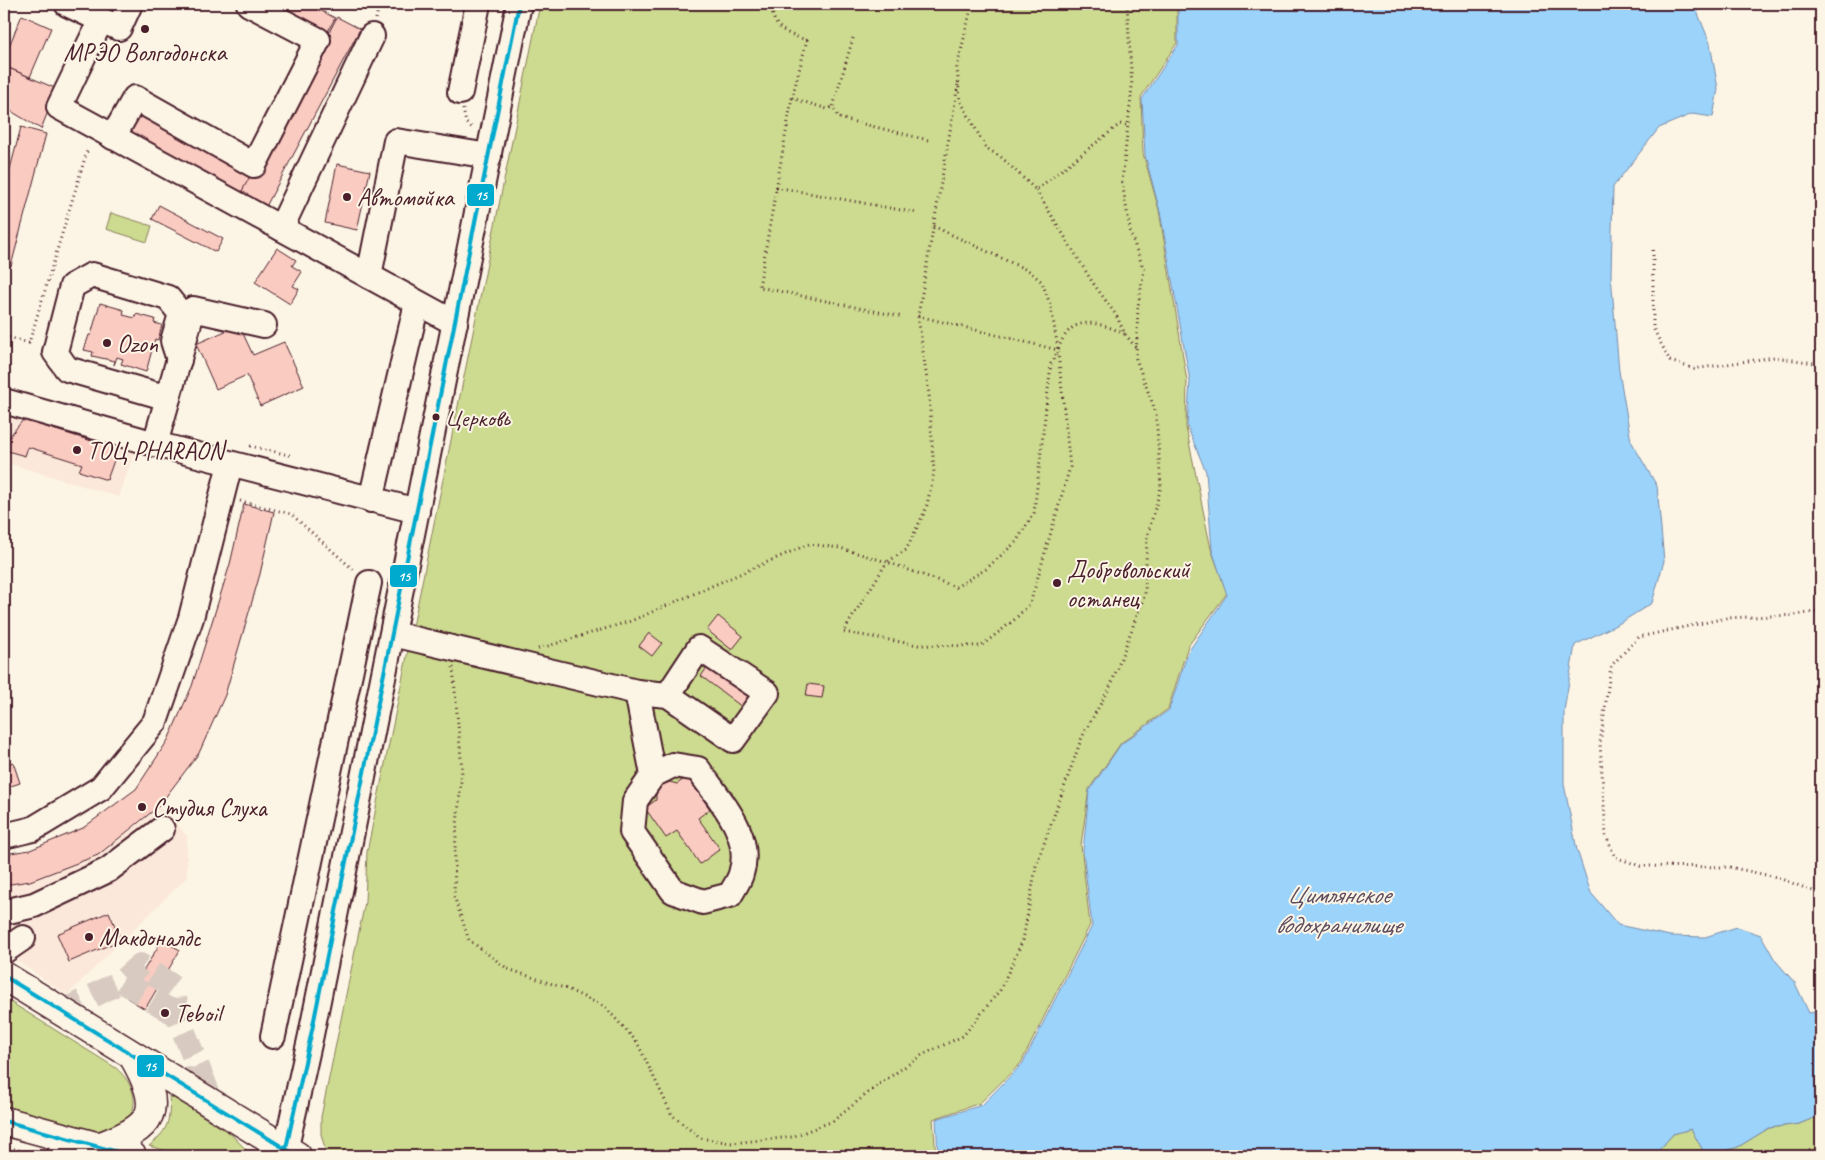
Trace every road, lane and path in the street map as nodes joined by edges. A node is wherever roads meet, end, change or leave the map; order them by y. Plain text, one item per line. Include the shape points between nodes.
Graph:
1 (67, 4) edge
2 (130, 4) edge
3 (248, 4) edge
4 (478, 4) edge
5 (519, 4) edge
6 (772, 4) edge
7 (972, 4) edge
8 (1127, 4) edge
9 (101, 20) junction
10 (372, 36) dead end
11 (853, 38) dead end
12 (958, 85) junction
13 (460, 92) joint
14 (792, 98) junction
15 (833, 107) junction
16 (1128, 125) junction
17 (113, 137) junction
18 (928, 140) dead end
19 (88, 148) dead end
20 (490, 150) junction
21 (776, 187) junction
22 (1036, 190) junction
23 (918, 213) dead end
24 (933, 226) junction
25 (280, 228) junction
26 (1653, 250) dead end
27 (369, 276) junction
28 (417, 302) junction
29 (918, 316) junction
30 (903, 317) dead end
31 (455, 323) junction
32 (264, 325) dead end
33 (1125, 334) junction
34 (4, 336) edge
35 (1137, 349) junction
36 (1058, 350) junction
37 (179, 360) junction
38 (1821, 364) edge
39 (168, 398) junction
40 (8, 408) edge
41 (156, 444) junction
42 (230, 464) junction
43 (222, 497) junction
44 (372, 500) junction
45 (417, 511) junction
46 (886, 562) junction
47 (369, 583) joint
48 (1821, 611) edge
49 (392, 634) junction
50 (451, 649) junction
51 (513, 662) junction
52 (637, 692) junction
53 (668, 695) dead end
54 (339, 724) junction
55 (373, 731) junction
56 (653, 775) junction
57 (162, 829) dead end
58 (4, 836) edge
59 (1821, 894) edge
60 (4, 912) edge
61 (297, 925) junction
62 (332, 933) junction
63 (23, 938) dead end
64 (4, 952) edge
65 (4, 976) edge
66 (73, 1006) dead end
67 (273, 1036) dead end
68 (133, 1056) junction
69 (206, 1086) tunnel mouth
70 (4, 1121) edge
71 (4, 1146) edge
72 (78, 1148) edge
73 (289, 1153) edge
74 (40, 1156) edge
75 (132, 1156) edge

1 - 9 street
2 - 9 street via 119,28
3 - 17 street via 318,40 254,165 135,98
4 - 13 street
5 - 20 street
6 - 14 path via 772,17 778,27 807,40
7 - 12 path via 956,68
8 - 16 path via 1132,87
9 - 17 street via 59,107
10 - 25 street
11 - 15 path
12 - 22 path via 960,100 986,148 1001,157
12 - 24 path
13 - 20 path via 466,123
14 - 15 path via 827,109
14 - 21 path
15 - 18 path via 838,118
16 - 22 path via 1120,124
16 - 35 path via 1122,182 1131,236 1144,270 1138,306
17 - 25 street
19 - 34 path via 29,344
20 - 27 street via 396,141
20 - 31 street
21 - 23 path
21 - 30 path via 759,287
22 - 33 path via 1092,282 1116,314
24 - 29 path
24 - 36 path via 1029,271 1042,282 1051,307
25 - 27 street
26 - 38 path via 1653,328 1670,361 1694,368 1774,357
27 - 28 street
28 - 31 street
28 - 44 street
29 - 36 path
29 - 46 path via 929,394 934,473 926,509 906,550
31 - 45 street
32 - 37 street via 193,309
33 - 35 path
33 - 36 path via 1090,322 1074,326 1061,340
35 - 50 path via 1136,359 1156,413 1161,487 1148,537 1145,594 1111,685 1082,737 1040,857 1024,940 1000,990 962,1036 922,1055 833,1121 792,1137 732,1143 700,1138 672,1115 637,1042 605,1007 567,988 508,969 469,940 454,896 462,770
36 - 46 path via 1051,364 1034,513 1016,542 986,569 956,587
36 - 46 path via 1070,467 1030,604 981,646 918,645 843,632
37 - 39 street
37 - 39 street via 172,341 181,314 168,298 92,275 72,286 55,352 67,369
39 - 41 street
40 - 41 street
41 - 42 street
42 - 43 street
42 - 44 street
43 - 47 path via 291,514
43 - 58 street via 191,618 156,722 101,788 33,829
44 - 45 street
45 - 49 street
46 - 51 path via 840,548 809,544 631,621 545,645
47 - 54 street
48 - 59 path via 1726,618 1639,637 1611,666 1600,743 1606,836 1615,857 1640,866 1729,867 1776,877
49 - 50 street
49 - 55 street
50 - 51 street
51 - 52 street
52 - 53 street
52 - 56 street
54 - 55 street
54 - 61 street
55 - 62 street
56 - 56 street via 674,765 698,769 741,833 744,854 741,874 730,895 703,902 673,891 632,832 635,801
57 - 60 street via 108,870 34,906
61 - 62 street
61 - 67 street
62 - 73 street
63 - 64 street
65 - 68 main road
66 - 69 street
68 - 72 main road via 147,1081 149,1113 139,1129
68 - 73 main road
70 - 72 main road
71 - 74 path
72 - 75 main road

